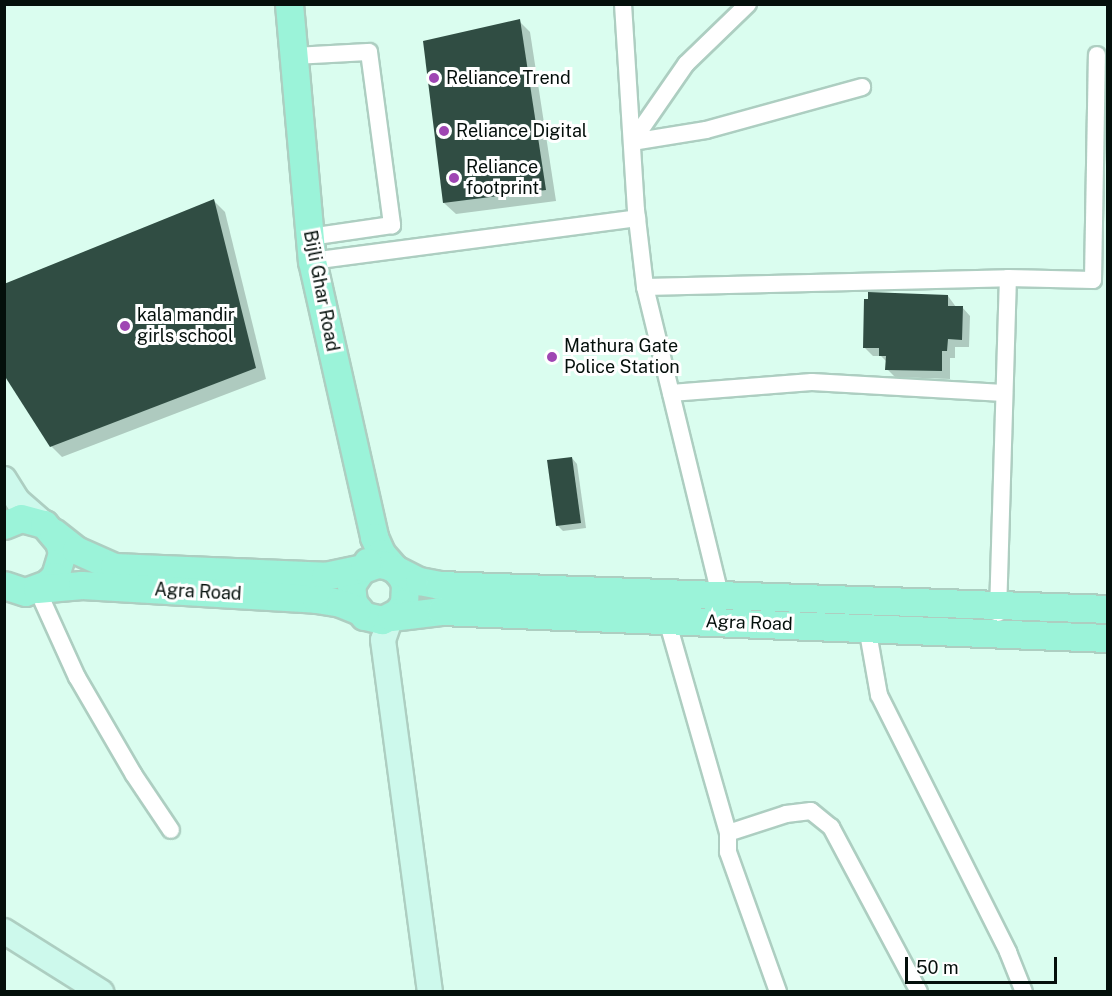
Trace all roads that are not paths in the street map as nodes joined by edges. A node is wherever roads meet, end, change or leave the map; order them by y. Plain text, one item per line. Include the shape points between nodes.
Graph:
1 (288, 4) edge
2 (623, 4) edge
3 (748, 4) edge
4 (1097, 55) dead end
5 (293, 56) junction
6 (862, 87) dead end
7 (632, 142) junction
8 (637, 218) junction
9 (311, 249) junction
10 (1008, 278) junction
11 (645, 287) junction
12 (671, 393) junction
13 (1004, 393) junction
14 (4, 479) edge
15 (4, 525) edge
16 (49, 528) junction
17 (374, 537) junction
18 (364, 568) junction
19 (395, 569) junction
20 (15, 588) edge
21 (720, 595) junction
22 (998, 604) junction
23 (1107, 609) edge
24 (361, 613) junction
25 (667, 620) junction
26 (867, 627) junction
27 (387, 628) junction
28 (999, 632) junction
29 (1107, 638) edge
30 (171, 830) dead end
31 (728, 833) junction
32 (4, 931) edge
33 (101, 992) edge
34 (430, 992) edge
35 (778, 992) edge
36 (919, 992) edge
37 (1024, 992) edge

1 - 5 main road, Bijli Ghar Road
2 - 7 street
3 - 7 street via 686,64
4 - 10 street via 1093,280
5 - 9 main road, Bijli Ghar Road
5 - 9 street via 369,52 392,225
6 - 7 street via 706,130
7 - 8 street
8 - 9 street
8 - 11 street
9 - 17 main road, Bijli Ghar Road
10 - 11 street
10 - 13 street
11 - 12 street
12 - 13 street via 812,382
12 - 21 street
13 - 22 street
14 - 16 main road, Agra Road via 18,501
15 - 16 main road via 21,518 34,519
16 - 18 main road, Agra Road via 76,550 114,567 325,576
16 - 20 main road via 62,553 55,576
17 - 18 main road
17 - 19 main road
18 - 19 main road via 377,564
18 - 24 main road via 354,577 350,594
19 - 21 main road, Agra Road via 419,581 439,585
19 - 27 main road via 406,594
20 - 24 main road, Agra Road via 82,585 316,599 340,603
20 - 30 street via 77,677
21 - 22 main road, Agra Road
22 - 23 main road, Agra Road
22 - 28 street
24 - 27 main road
25 - 26 main road, Agra Road
25 - 27 main road, Agra Road via 441,611
25 - 31 street
26 - 28 main road, Agra Road
26 - 37 street via 879,695 1008,952
27 - 34 main road
28 - 29 main road, Agra Road
31 - 35 street via 728,852
31 - 36 street via 786,814 811,811 831,827
32 - 33 main road

